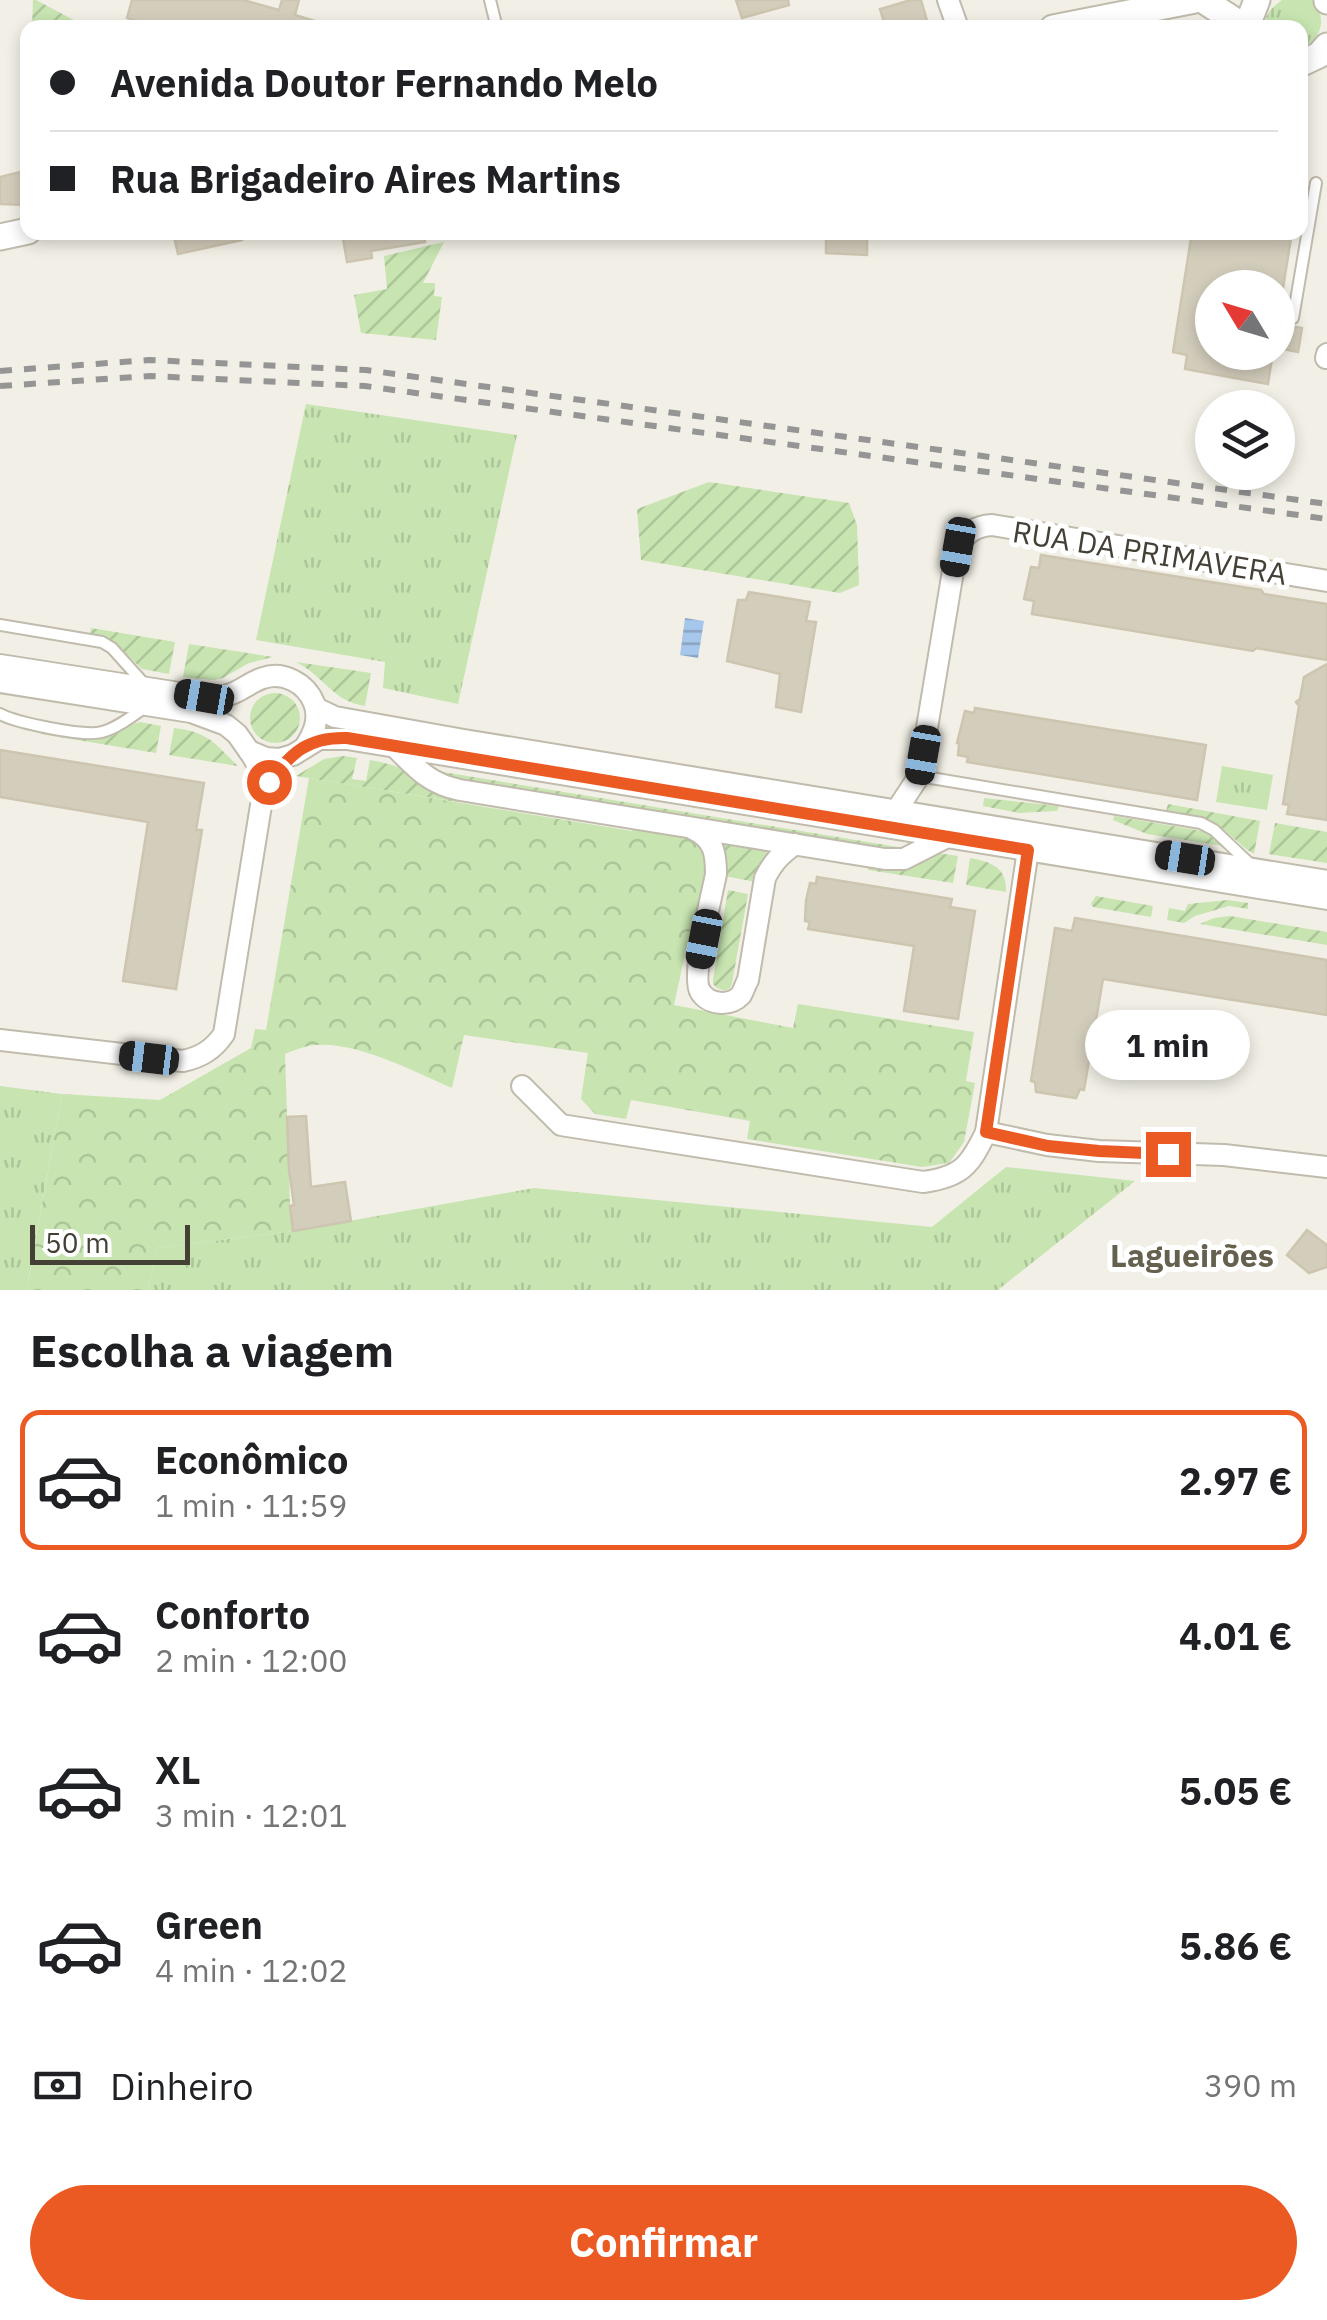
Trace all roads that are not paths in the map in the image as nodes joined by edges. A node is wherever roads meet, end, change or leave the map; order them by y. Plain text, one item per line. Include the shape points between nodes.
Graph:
1 (1195, 0) edge
2 (1203, 0) edge
3 (1094, 20) edge
4 (1235, 20) edge
5 (1316, 182) dead end
6 (1308, 231) edge
7 (1307, 240) edge
8 (1295, 312) edge
9 (1327, 581) edge
10 (0, 625) edge
11 (0, 665) edge
12 (0, 682) edge
13 (249, 685) junction
14 (148, 696) junction
15 (316, 708) junction
16 (0, 714) edge
17 (243, 742) junction
18 (394, 746) junction
19 (299, 751) junction
20 (920, 776) junction
21 (263, 793) junction
22 (896, 811) junction
23 (687, 826) junction
24 (947, 837) junction
25 (795, 844) junction
26 (1028, 850) junction
27 (1255, 869) junction
28 (1327, 880) edge
29 (1327, 899) edge
30 (0, 1040) edge
31 (522, 1086) dead end
32 (986, 1132) junction
33 (1327, 1167) edge

1 - 3 street
2 - 4 street
5 - 6 lane
7 - 8 lane
9 - 20 street, RUA DA PRIMAVERA via 980,526 958,547
10 - 14 lane via 102,642
11 - 14 street
12 - 14 street
13 - 14 street via 218,698
13 - 15 street via 288,678 301,684
13 - 17 street via 235,707
14 - 16 lane via 112,728 90,734
14 - 17 street via 226,725
15 - 19 street via 312,735
15 - 22 street via 354,721
17 - 19 street via 266,758
17 - 21 street via 259,764
18 - 19 street via 332,738
18 - 23 street via 440,786
18 - 24 street
19 - 21 street
20 - 22 street, RUA DA PRIMAVERA
20 - 27 lane via 1200,823
21 - 30 street via 224,1034 208,1052 183,1062
22 - 27 street
23 - 25 street
23 - 25 street via 714,846 716,874 697,971 698,988 717,1003 741,994 748,980 765,878
24 - 25 street via 904,859
24 - 26 street
26 - 29 street
26 - 32 street
27 - 28 street
31 - 32 street via 561,1124 923,1182 947,1179 973,1158
32 - 33 street via 1048,1146

